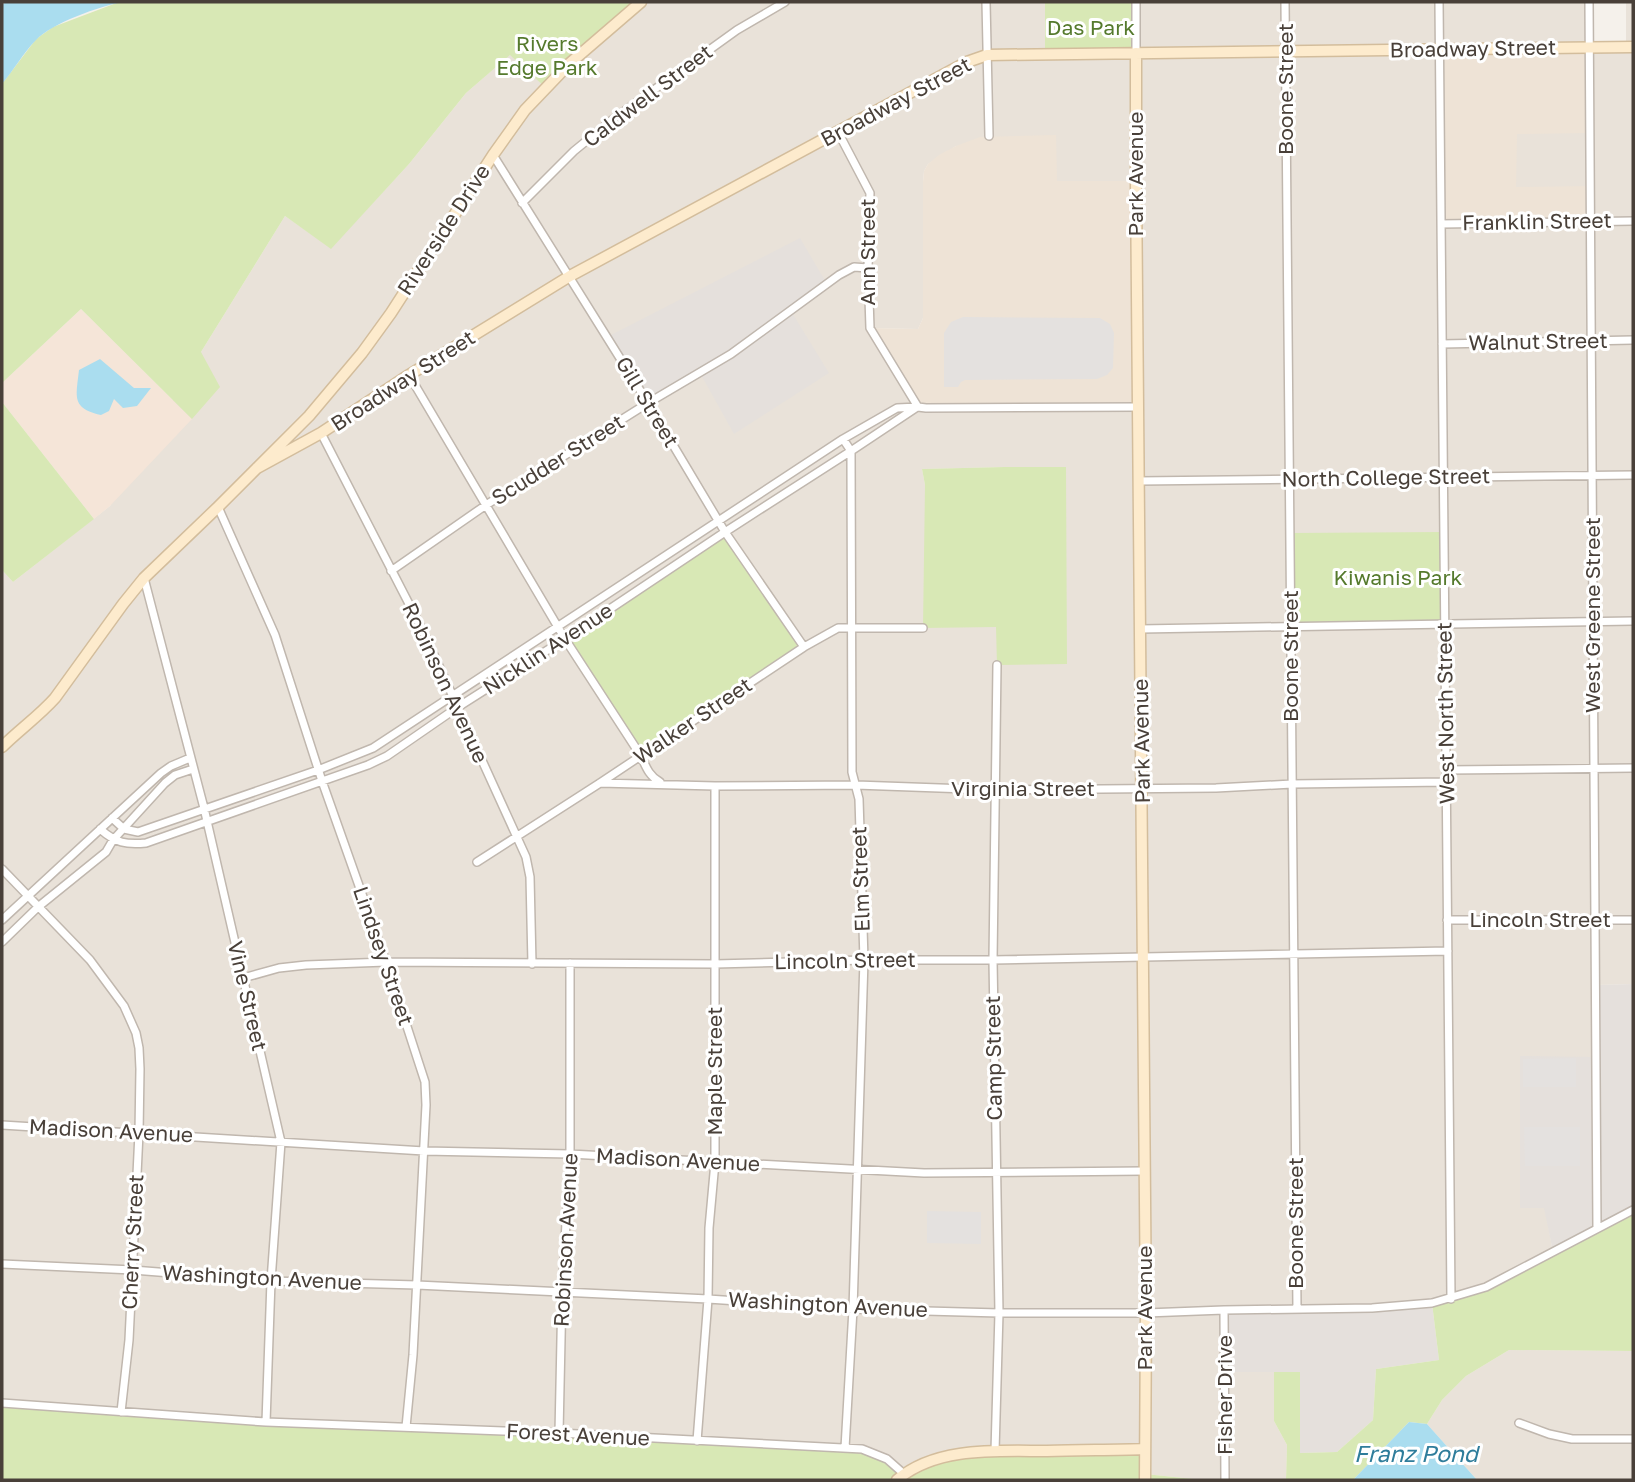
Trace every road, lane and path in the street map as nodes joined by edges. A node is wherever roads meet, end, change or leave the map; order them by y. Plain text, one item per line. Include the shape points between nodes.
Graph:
1 (641, 2) edge
2 (785, 2) edge
3 (986, 2) edge
4 (1136, 2) edge
5 (1285, 2) edge
6 (1439, 2) edge
7 (1589, 2) edge
8 (1589, 47) junction
9 (1633, 47) edge
10 (1440, 49) junction
11 (1286, 51) junction
12 (1136, 53) junction
13 (987, 55) junction
14 (838, 132) junction
15 (989, 136) dead end
16 (493, 155) junction
17 (523, 203) junction
18 (1590, 221) junction
19 (1633, 221) edge
20 (1441, 224) junction
21 (868, 268) junction
22 (570, 276) junction
23 (1633, 340) edge
24 (1591, 341) junction
25 (1442, 344) junction
26 (409, 375) junction
27 (648, 403) junction
28 (918, 407) junction
29 (1138, 407) junction
30 (309, 416) junction
31 (321, 433) junction
32 (843, 439) junction
33 (851, 452) junction
34 (257, 468) junction
35 (1592, 475) junction
36 (1633, 475) edge
37 (1444, 478) junction
38 (1289, 480) junction
39 (1139, 481) junction
40 (486, 505) junction
41 (218, 507) junction
42 (718, 520) junction
43 (725, 532) junction
44 (391, 571) junction
45 (144, 578) junction
46 (1633, 621) edge
47 (1593, 622) junction
48 (1445, 624) junction
49 (558, 625) junction
50 (851, 627) junction
51 (1291, 627) junction
52 (923, 628) dead end
53 (1140, 629) junction
54 (565, 639) junction
55 (804, 647) junction
56 (997, 665) dead end
57 (453, 695) junction
58 (458, 707) junction
59 (2, 747) edge
60 (640, 756) junction
61 (190, 758) junction
62 (1633, 768) edge
63 (193, 769) junction
64 (1594, 769) junction
65 (318, 770) junction
66 (1446, 770) junction
67 (322, 781) junction
68 (1446, 782) junction
69 (600, 783) junction
70 (664, 783) junction
71 (1292, 784) junction
72 (856, 785) junction
73 (715, 786) junction
74 (1143, 789) junction
75 (995, 790) junction
76 (204, 808) junction
77 (112, 818) junction
78 (207, 821) junction
79 (100, 829) junction
80 (124, 829) junction
81 (517, 837) junction
82 (113, 840) junction
83 (477, 862) dead end
84 (2, 869) edge
85 (27, 896) junction
86 (38, 907) junction
87 (2, 920) edge
88 (1447, 920) junction
89 (1595, 920) junction
90 (1633, 920) edge
91 (2, 942) edge
92 (1448, 951) junction
93 (1294, 953) junction
94 (1144, 957) junction
95 (864, 960) junction
96 (993, 960) junction
97 (386, 962) junction
98 (570, 963) junction
99 (532, 964) junction
100 (715, 964) junction
101 (243, 978) junction
102 (2, 1125) edge
103 (138, 1133) junction
104 (281, 1142) junction
105 (424, 1151) junction
106 (570, 1154) junction
107 (715, 1162) junction
108 (858, 1170) junction
109 (1144, 1171) junction
110 (996, 1172) junction
111 (1633, 1210) edge
112 (1597, 1228) junction
113 (2, 1264) edge
114 (133, 1270) junction
115 (271, 1281) junction
116 (417, 1285) junction
117 (562, 1292) junction
118 (708, 1299) junction
119 (1451, 1299) junction
120 (853, 1309) junction
121 (1224, 1310) junction
122 (1297, 1310) junction
123 (999, 1313) junction
124 (1146, 1313) junction
125 (2, 1403) edge
126 (121, 1412) junction
127 (266, 1422) junction
128 (1519, 1423) dead end
129 (406, 1427) junction
130 (559, 1433) junction
131 (1633, 1438) edge
132 (697, 1441) junction
133 (845, 1448) junction
134 (1144, 1449) junction
135 (995, 1451) junction
136 (901, 1477) edge
137 (1145, 1480) edge
138 (1225, 1480) edge

1 - 16 street, Riverside Drive via 525,110
2 - 17 street, Caldwell Street via 737,30 612,120
3 - 13 street
4 - 12 street, Park Avenue
5 - 11 street, Boone Street
6 - 10 street, West North Street
7 - 8 street, West Greene Street
8 - 9 street, Broadway Street
8 - 10 street, Broadway Street
8 - 18 street, West Greene Street
10 - 11 street, Broadway Street
10 - 20 street, West North Street
11 - 12 street, Broadway Street
11 - 38 street, Boone Street
12 - 13 street, Broadway Street
12 - 29 street, Park Avenue
13 - 14 street, Broadway Street
13 - 15 street
14 - 21 street, Ann Street via 870,193
14 - 22 street, Broadway Street
16 - 17 street, Gill Street
16 - 30 street, Riverside Drive via 391,313
17 - 22 street, Gill Street
18 - 19 street, Franklin Street
18 - 20 street, Franklin Street
18 - 24 street, West Greene Street
20 - 25 street, West North Street
21 - 27 street, Scudder Street via 854,267 839,275 730,354
21 - 28 street, Ann Street via 870,328
22 - 26 street, Broadway Street
22 - 27 street, Gill Street
23 - 24 street, Walnut Street
24 - 25 street, Walnut Street
24 - 35 street, West Greene Street
25 - 37 street, West North Street
26 - 31 street, Broadway Street
26 - 40 street
27 - 40 street, Scudder Street
27 - 42 street, Gill Street
28 - 29 street, Nicklin Avenue
28 - 32 street, Nicklin Avenue via 897,408
28 - 33 street, Nicklin Avenue
29 - 39 street, Park Avenue
30 - 31 street, Robinson Avenue
30 - 34 street, Riverside Drive
31 - 34 street, Broadway Street
31 - 44 street, Robinson Avenue
32 - 33 street
32 - 42 street, Nicklin Avenue
33 - 43 street, Nicklin Avenue
33 - 50 street, Elm Street
34 - 41 street
35 - 36 street, North College Street
35 - 37 street, North College Street
35 - 47 street, West Greene Street
37 - 38 street, North College Street
37 - 48 street, West North Street
38 - 39 street, North College Street
38 - 51 street, Boone Street
39 - 53 street, Park Avenue
40 - 44 street, Scudder Street
40 - 49 street
41 - 45 street
41 - 65 street, Lindsey Street via 275,635
42 - 43 street, Gill Street
42 - 49 street, Nicklin Avenue
43 - 54 street, Nicklin Avenue
43 - 55 street, Gill Street
44 - 57 street, Robinson Avenue
45 - 59 street via 55,698
45 - 61 street, Vine Street
46 - 47 street
47 - 48 street
47 - 64 street, West Greene Street
48 - 51 street
48 - 66 street, West North Street
49 - 54 street
49 - 57 street, Nicklin Avenue
50 - 52 street, Walker Street
50 - 55 street, Walker Street via 838,628
50 - 72 street, Elm Street via 852,772
51 - 53 street
51 - 71 street, Boone Street
53 - 74 street, Park Avenue
54 - 58 street, Nicklin Avenue
54 - 60 street
55 - 60 street, Walker Street
56 - 75 street, Camp Street
57 - 58 street, Robinson Avenue
57 - 65 street, Nicklin Avenue via 373,748
58 - 67 street, Nicklin Avenue via 387,756
58 - 81 street, Robinson Avenue
60 - 69 street, Walker Street
60 - 70 street via 648,772
61 - 63 street, Vine Street
61 - 77 street via 160,773
62 - 64 street
63 - 76 street, Vine Street
63 - 80 street via 165,783
64 - 66 street
64 - 89 street, West Greene Street
65 - 67 street, Lindsey Street
65 - 76 street, Nicklin Avenue
66 - 68 street, West North Street
67 - 78 street, Nicklin Avenue
67 - 97 street, Lindsey Street
68 - 71 street, Virginia Street
68 - 88 street, West North Street
69 - 70 street, Virginia Street
69 - 81 street, Walker Street
70 - 73 street, Virginia Street
71 - 74 street, Virginia Street
71 - 93 street, Boone Street
72 - 73 street, Virginia Street
72 - 75 street, Virginia Street
72 - 95 street, Elm Street
73 - 100 street, Maple Street
74 - 75 street, Virginia Street
74 - 94 street, Park Avenue
75 - 96 street, Camp Street
76 - 78 street, Vine Street
76 - 80 street, Nicklin Avenue via 138,832
77 - 79 street
77 - 80 street
78 - 82 street, Nicklin Avenue via 146,843
78 - 101 street, Vine Street
79 - 82 street
79 - 85 street
80 - 82 street
81 - 83 street, Walker Street
81 - 99 street, Robinson Avenue via 530,877
82 - 86 street via 106,852
84 - 85 street, Cherry Street
85 - 86 street, Cherry Street
85 - 87 street
86 - 91 street
86 - 103 street, Cherry Street via 90,960 132,1024 139,1048
88 - 89 street, Lincoln Street
88 - 92 street, West North Street
89 - 90 street, Lincoln Street
89 - 112 street, West Greene Street
92 - 93 street, Lincoln Street
92 - 119 street, West North Street
93 - 94 street, Lincoln Street
93 - 122 street, Boone Street
94 - 96 street, Lincoln Street
94 - 109 street, Park Avenue
95 - 96 street, Lincoln Street
95 - 100 street, Lincoln Street
95 - 108 street, Elm Street
96 - 110 street, Camp Street
97 - 99 street, Lincoln Street
97 - 101 street, Lincoln Street via 279,968
97 - 105 street, Lindsey Street via 425,1082
98 - 99 street, Lincoln Street
98 - 100 street, Lincoln Street
98 - 106 street, Robinson Avenue
100 - 107 street, Maple Street
101 - 104 street, Vine Street
102 - 103 street, Madison Avenue
103 - 104 street, Madison Avenue
103 - 114 street, Cherry Street
104 - 105 street, Madison Avenue
104 - 115 street, Vine Street
105 - 106 street, Madison Avenue
105 - 116 street, Lindsey Street
106 - 107 street, Madison Avenue
106 - 117 street, Robinson Avenue
107 - 108 street, Madison Avenue
107 - 118 street, Maple Street
108 - 110 street, Madison Avenue
108 - 120 street, Elm Street
109 - 110 street, Madison Avenue
109 - 124 street, Park Avenue
110 - 123 street, Camp Street
111 - 112 street, Washington Avenue
112 - 119 street, Washington Avenue via 1486,1287
113 - 114 street, Washington Avenue
114 - 115 street, Washington Avenue
114 - 126 street, Cherry Street
115 - 116 street, Washington Avenue
115 - 127 street, Vine Street
116 - 117 street, Washington Avenue
116 - 129 street, Lindsey Street
117 - 118 street, Washington Avenue
117 - 130 street, Robinson Avenue
118 - 120 street, Washington Avenue
118 - 132 street, Maple Street
119 - 122 street, Washington Avenue via 1413,1306
120 - 123 street, Washington Avenue
120 - 133 street, Elm Street
121 - 122 street, Washington Avenue
121 - 124 street, Washington Avenue
121 - 138 street, Fisher Drive
123 - 124 street, Washington Avenue
123 - 135 street, Camp Street
124 - 134 street, Park Avenue
125 - 126 street, Forest Avenue
126 - 127 street, Forest Avenue
127 - 129 street, Forest Avenue
128 - 131 street via 1572,1439
129 - 130 street, Forest Avenue
130 - 132 street, Forest Avenue
132 - 133 street, Forest Avenue
133 - 136 street, Forest Avenue via 887,1459
134 - 135 street, Forest Avenue
134 - 137 street, Park Avenue
135 - 136 street, Forest Avenue via 924,1463

